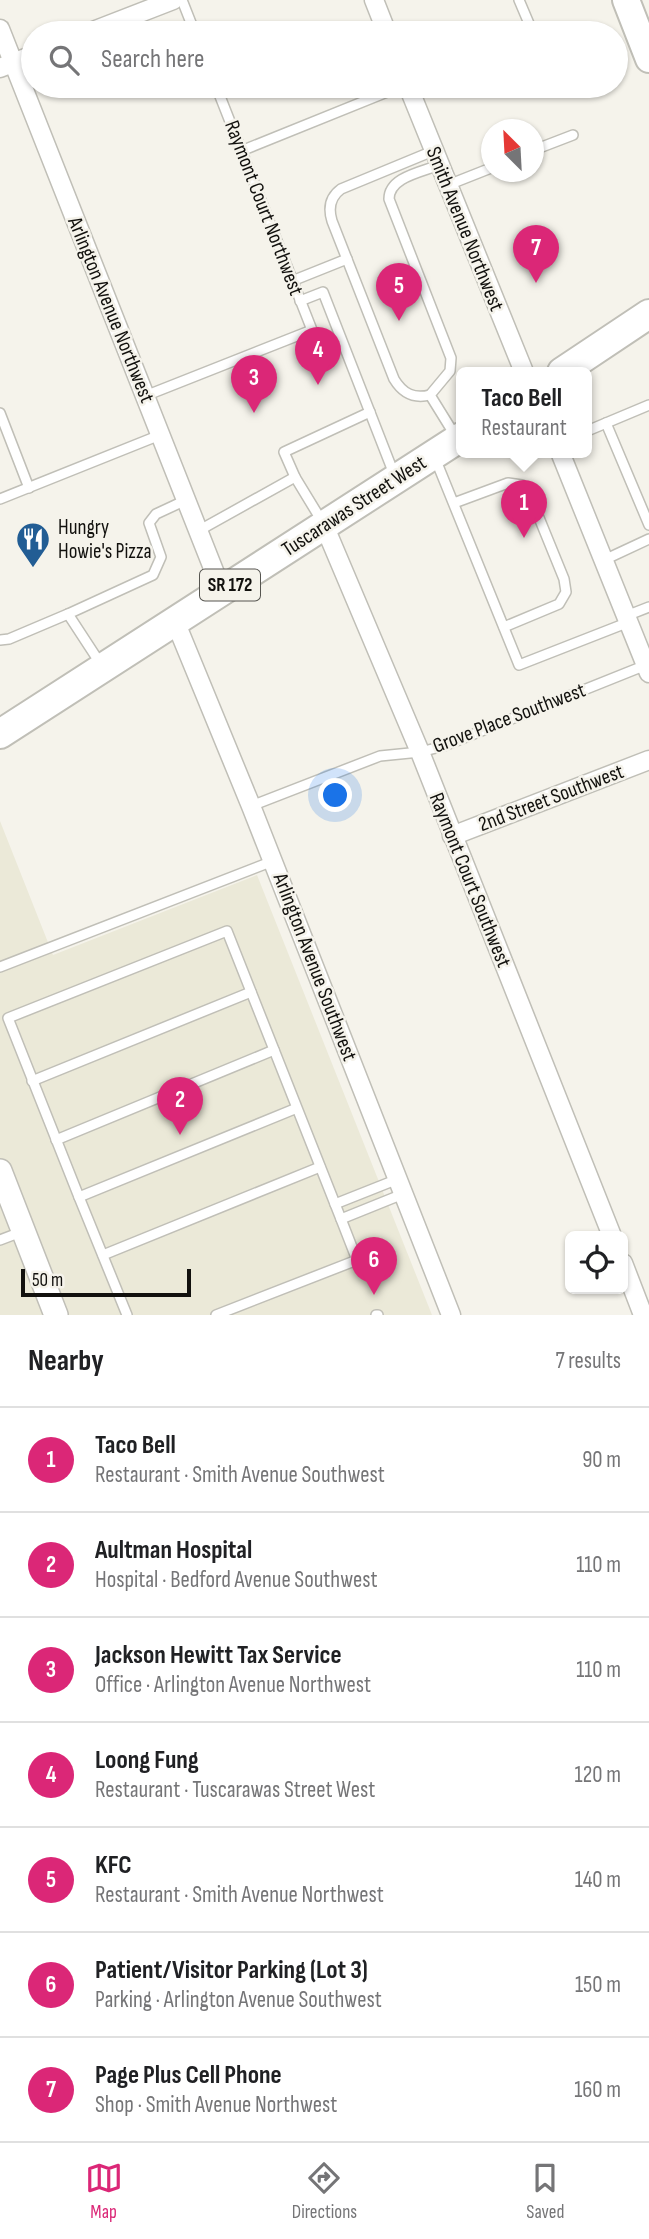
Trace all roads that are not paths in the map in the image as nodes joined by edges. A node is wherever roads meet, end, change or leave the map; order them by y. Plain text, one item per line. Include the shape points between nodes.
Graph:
1 (173, 0) edge
2 (182, 0) edge
3 (374, 0) edge
4 (519, 0) edge
5 (626, 0) edge
6 (119, 21) edge
7 (190, 21) edge
8 (382, 21) edge
9 (528, 21) edge
10 (0, 29) edge
11 (649, 59) edge
12 (7, 65) edge
13 (221, 98) edge
14 (372, 98) edge
15 (413, 98) edge
16 (573, 135) dead end
17 (544, 146) edge
18 (241, 151) junction
19 (436, 158) junction
20 (481, 171) edge
21 (447, 185) junction
22 (349, 264) junction
23 (292, 281) junction
24 (300, 301) junction
25 (649, 314) edge
26 (522, 367) edge
27 (570, 367) edge
28 (430, 395) junction
29 (145, 396) junction
30 (649, 405) edge
31 (370, 412) junction
32 (0, 413) edge
33 (606, 423) junction
34 (592, 429) edge
35 (160, 435) junction
36 (451, 443) edge
37 (562, 458) edge
38 (295, 477) junction
39 (396, 479) junction
40 (29, 488) junction
41 (0, 499) edge
42 (186, 500) junction
43 (454, 503) junction
44 (324, 525) junction
45 (649, 525) edge
46 (198, 531) junction
47 (649, 539) edge
48 (604, 560) junction
49 (222, 591) junction
50 (649, 607) edge
51 (68, 614) junction
52 (628, 619) junction
53 (175, 621) junction
54 (504, 628) junction
55 (0, 640) edge
56 (103, 667) junction
57 (648, 669) edge
58 (0, 734) edge
59 (420, 752) junction
60 (649, 760) edge
61 (251, 806) junction
62 (452, 836) junction
63 (273, 861) junction
64 (0, 967) edge
65 (251, 992) junction
66 (274, 1050) junction
67 (32, 1081) junction
68 (297, 1108) junction
69 (56, 1140) junction
70 (320, 1167) junction
71 (0, 1171) edge
72 (401, 1186) junction
73 (79, 1197) junction
74 (335, 1204) junction
75 (341, 1219) junction
76 (23, 1231) junction
77 (610, 1231) edge
78 (0, 1240) edge
79 (103, 1255) junction
80 (628, 1276) edge
81 (57, 1315) edge
82 (127, 1315) edge
83 (216, 1315) edge
84 (451, 1315) edge
85 (643, 1315) edge

1 - 6 street
2 - 7 lane
3 - 8 street
4 - 9 lane
5 - 11 main road
10 - 12 street, Arlington Avenue Northwest
12 - 29 street, Arlington Avenue Northwest
13 - 18 lane, Raymont Court Northwest
14 - 18 lane
15 - 19 street, Smith Avenue Northwest
16 - 17 lane
18 - 23 lane, Raymont Court Northwest
19 - 21 street, Smith Avenue Northwest
19 - 22 lane via 341,189 331,200 331,215
19 - 28 lane via 397,182 388,195 451,358 450,371
20 - 21 lane
21 - 26 street, Smith Avenue Northwest
22 - 23 lane
22 - 28 lane via 396,383 410,395
23 - 24 lane, Raymont Court Northwest
24 - 29 lane, Raymont Court Northwest via 312,330
24 - 31 lane via 323,292
25 - 27 main road
28 - 36 lane
29 - 35 street, Arlington Avenue Northwest
30 - 33 lane
31 - 38 lane via 284,452
31 - 39 lane
32 - 40 lane
33 - 34 lane
33 - 45 lane
35 - 40 lane
35 - 42 street, Arlington Avenue Northwest
36 - 39 main road, Tuscarawas Street West / SR 172
36 - 43 lane
37 - 48 street
38 - 44 lane
38 - 46 lane
39 - 44 main road, Tuscarawas Street West / SR 172
40 - 41 lane
42 - 46 street, Arlington Avenue Northwest
42 - 51 lane via 156,514 149,523 161,557 153,575
43 - 54 lane
43 - 54 lane via 508,483 523,485 564,579 566,592 559,604
44 - 49 main road, Tuscarawas Street West / SR 172
44 - 59 street, Raymont Court Southwest
46 - 49 street, Arlington Avenue Northwest
47 - 48 lane
48 - 52 street
49 - 53 main road, Tuscarawas Street West / SR 172
50 - 52 lane
51 - 55 lane
51 - 56 lane
52 - 54 lane via 519,665
52 - 57 street
53 - 56 main road, Tuscarawas Street West / SR 172
53 - 61 street, Arlington Avenue Southwest
56 - 58 main road, Tuscarawas Street West / SR 172
57 - 59 lane, Grove Place Southwest
59 - 61 lane, Grove Place Southwest via 380,756
59 - 62 street, Raymont Court Southwest
60 - 62 street, 2nd Street Southwest
61 - 63 street, Arlington Avenue Southwest
62 - 77 street, Raymont Court Southwest
63 - 64 lane
63 - 72 street, Arlington Avenue Southwest
65 - 66 lane
65 - 67 lane
65 - 67 lane via 227,931 8,1018
66 - 68 lane
66 - 69 lane
67 - 69 lane
68 - 70 lane
68 - 73 lane
69 - 73 lane
70 - 74 lane
70 - 79 lane
71 - 76 street
72 - 74 lane
72 - 75 lane
72 - 84 street, Arlington Avenue Southwest
73 - 79 lane
74 - 75 lane
75 - 83 lane via 357,1260
76 - 78 lane
76 - 81 street
79 - 82 lane
80 - 85 street

